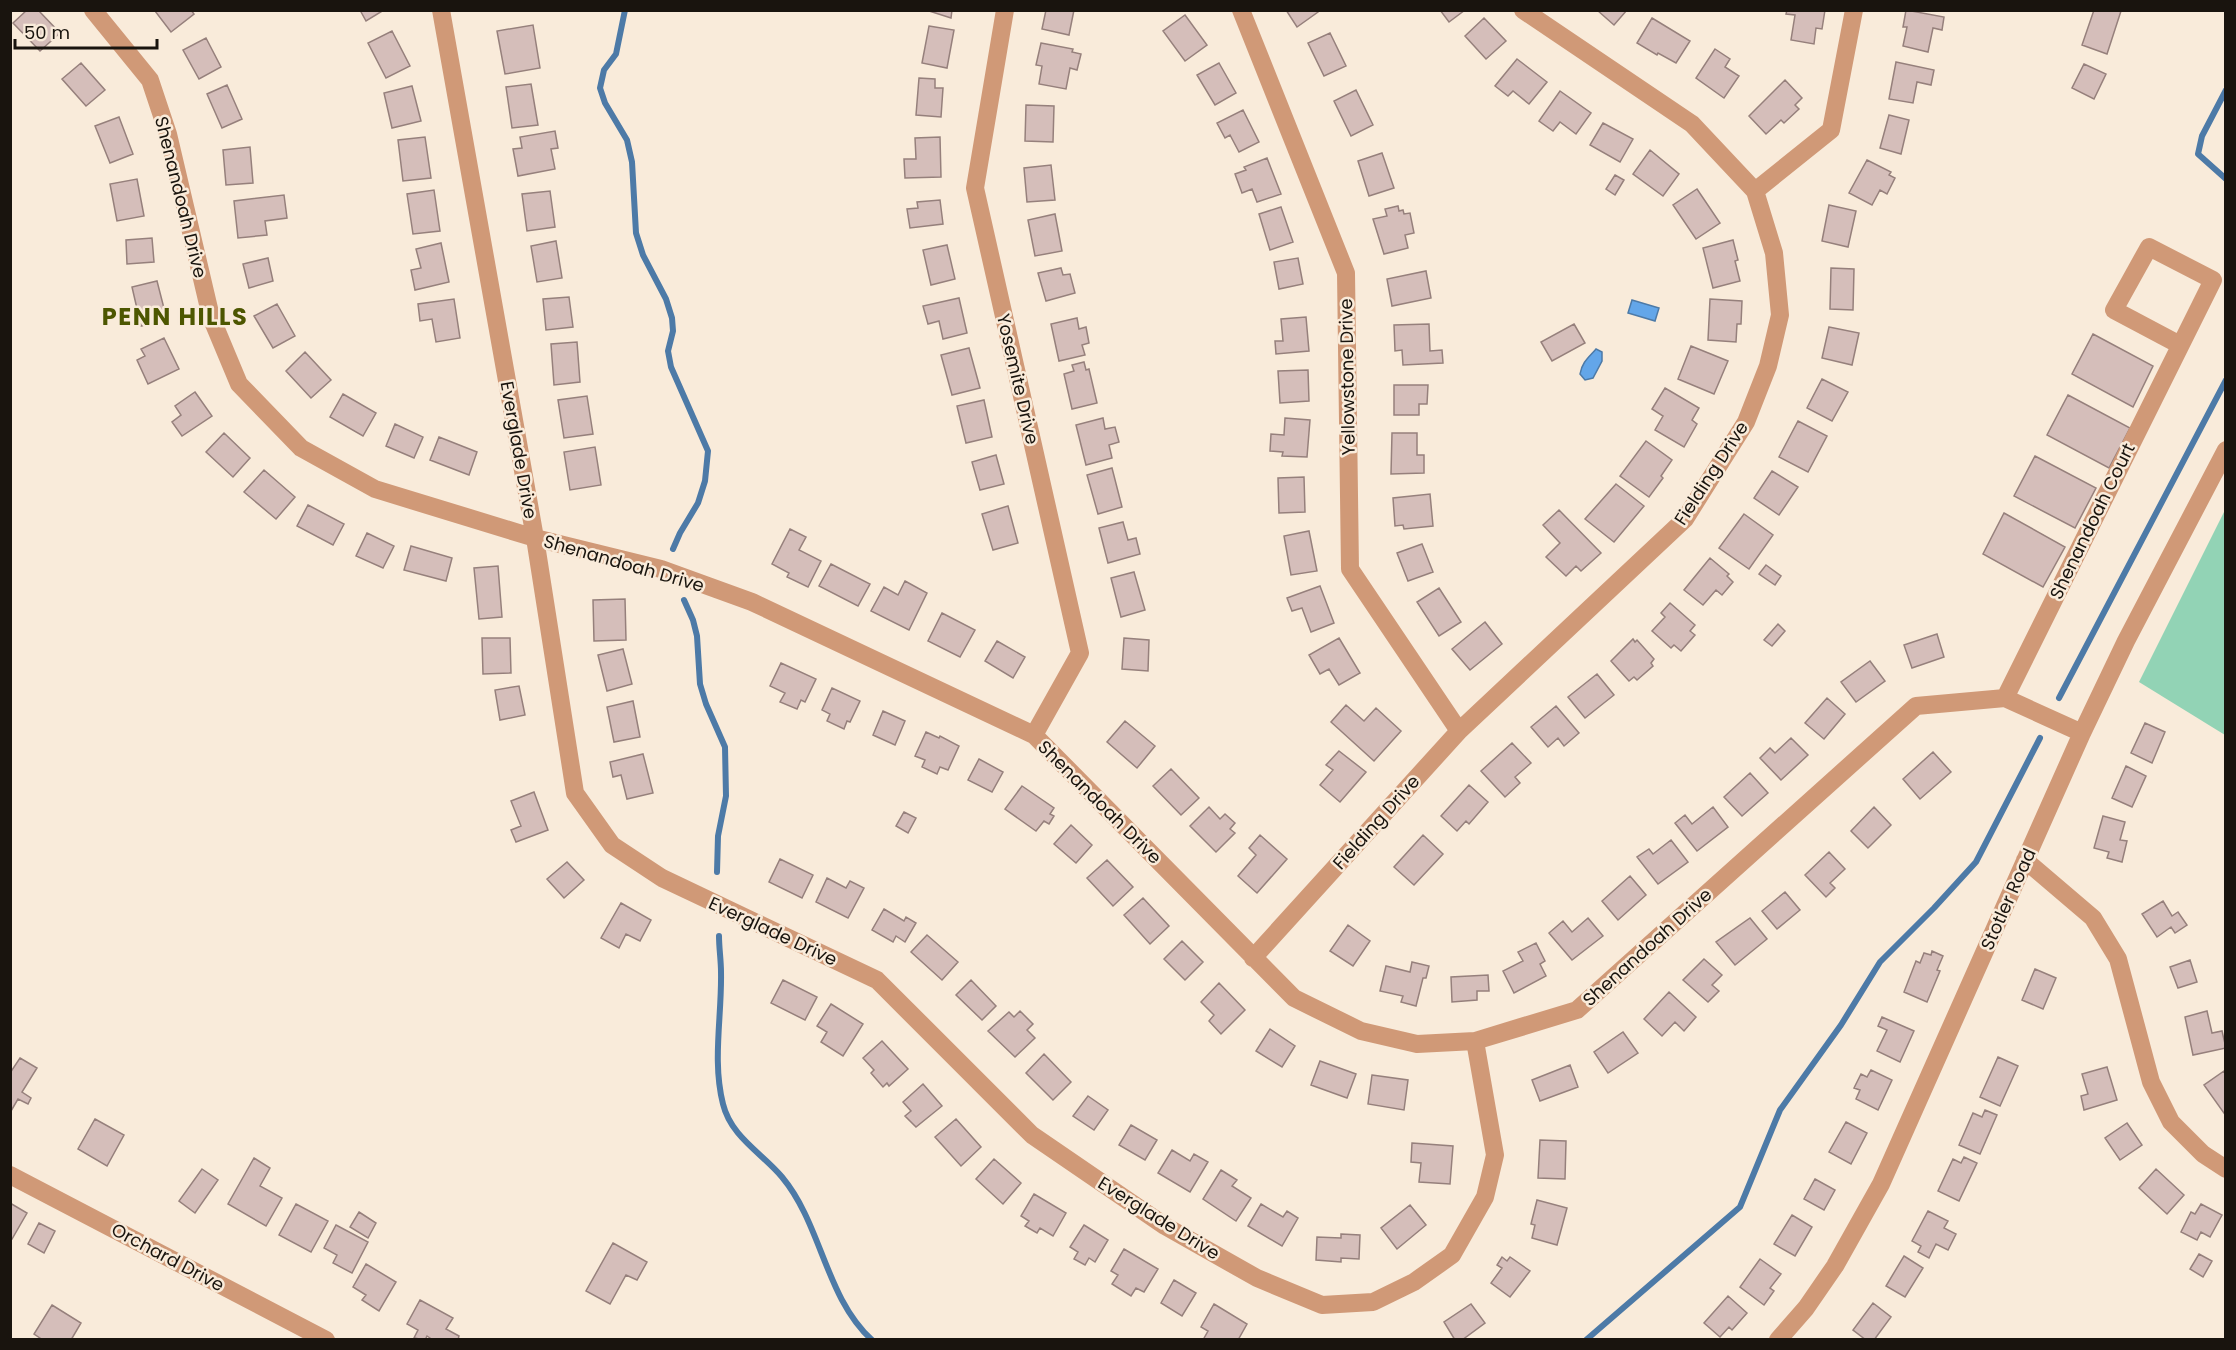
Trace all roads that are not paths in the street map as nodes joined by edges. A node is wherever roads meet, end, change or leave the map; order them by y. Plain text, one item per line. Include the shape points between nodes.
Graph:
1 (93, 10) edge
2 (441, 10) edge
3 (1005, 10) edge
4 (1241, 10) edge
5 (1523, 10) edge
6 (1854, 10) edge
7 (1755, 191) junction
8 (2180, 345) junction
9 (2226, 450) edge
10 (535, 538) junction
11 (2005, 698) junction
12 (1459, 731) junction
13 (2082, 733) junction
14 (1034, 735) junction
15 (2025, 860) junction
16 (1253, 958) junction
17 (1475, 1041) junction
18 (2226, 1169) edge
19 (10, 1175) edge
20 (326, 1340) edge
21 (1778, 1340) edge

1 - 10 street, Shenandoah Drive via 150,80 168,134 211,317 239,384 301,448 375,489
2 - 10 street, Everglade Drive
3 - 14 street, Yosemite Drive via 975,188 1080,653
4 - 12 street, Yellowstone Drive via 1346,273 1350,569
5 - 7 street, Fielding Drive via 1692,124
6 - 7 street via 1831,130
7 - 12 street, Fielding Drive via 1774,253 1780,315 1768,366 1746,422 1685,519
8 - 8 street, Shenandoah Court via 2213,280 2149,247 2114,310
8 - 11 street, Shenandoah Court
9 - 13 street, Stotler Road
10 - 14 street, Shenandoah Drive via 662,569 752,602
10 - 17 street, Everglade Drive via 575,793 612,845 662,878 877,980 1032,1135 1165,1226 1257,1278 1322,1305 1373,1302 1414,1282 1452,1256 1485,1197 1495,1155
11 - 13 street, Shenandoah Drive
11 - 17 street, Shenandoah Drive via 1916,706 1577,1010
12 - 16 street, Fielding Drive
13 - 15 street, Stotler Road
14 - 16 street, Shenandoah Drive
15 - 18 street via 2093,918 2118,960 2151,1082 2171,1122 2203,1154
15 - 21 street, Stotler Road via 1881,1184 1835,1266
16 - 17 street, Shenandoah Drive via 1294,998 1361,1031 1417,1044
19 - 20 street, Orchard Drive

